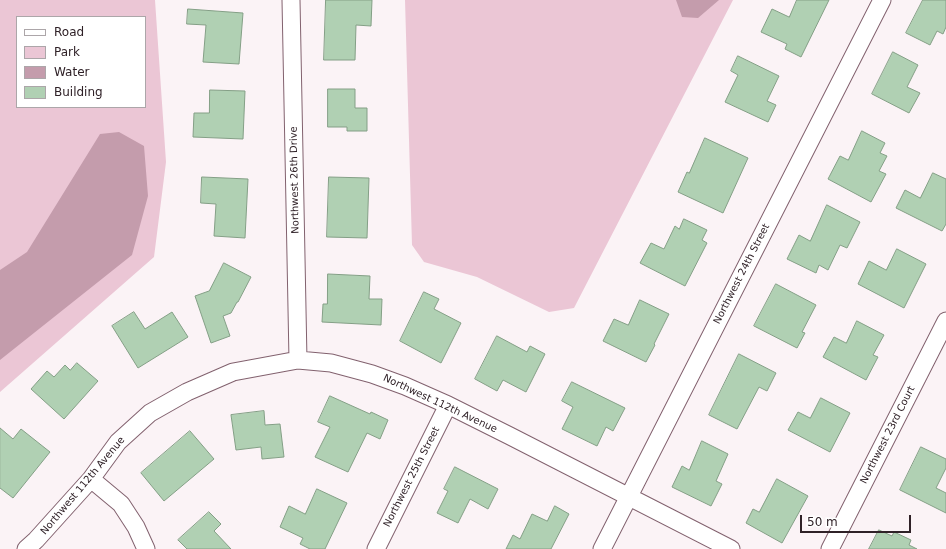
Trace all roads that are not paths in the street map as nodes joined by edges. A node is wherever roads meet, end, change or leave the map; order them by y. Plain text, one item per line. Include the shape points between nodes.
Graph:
1 (290, 0) edge
2 (882, 0) edge
3 (946, 321) edge
4 (298, 360) junction
5 (448, 405) junction
6 (91, 480) junction
7 (628, 496) junction
8 (26, 549) edge
9 (146, 549) edge
10 (376, 549) edge
11 (602, 549) edge
12 (731, 549) edge
13 (830, 549) edge

1 - 4 street, Northwest 26th Drive
2 - 7 street, Northwest 24th Street
3 - 13 street, Northwest 23rd Court
4 - 5 street, Northwest 112th Avenue via 331,363 372,374
4 - 6 street, Northwest 112th Avenue via 233,372 150,413 118,442
5 - 7 street, Northwest 112th Avenue
5 - 10 street, Northwest 25th Street
6 - 8 street, Northwest 112th Avenue
6 - 9 street via 122,504
7 - 11 street, Northwest 24th Street
7 - 12 street, Northwest 112th Avenue

